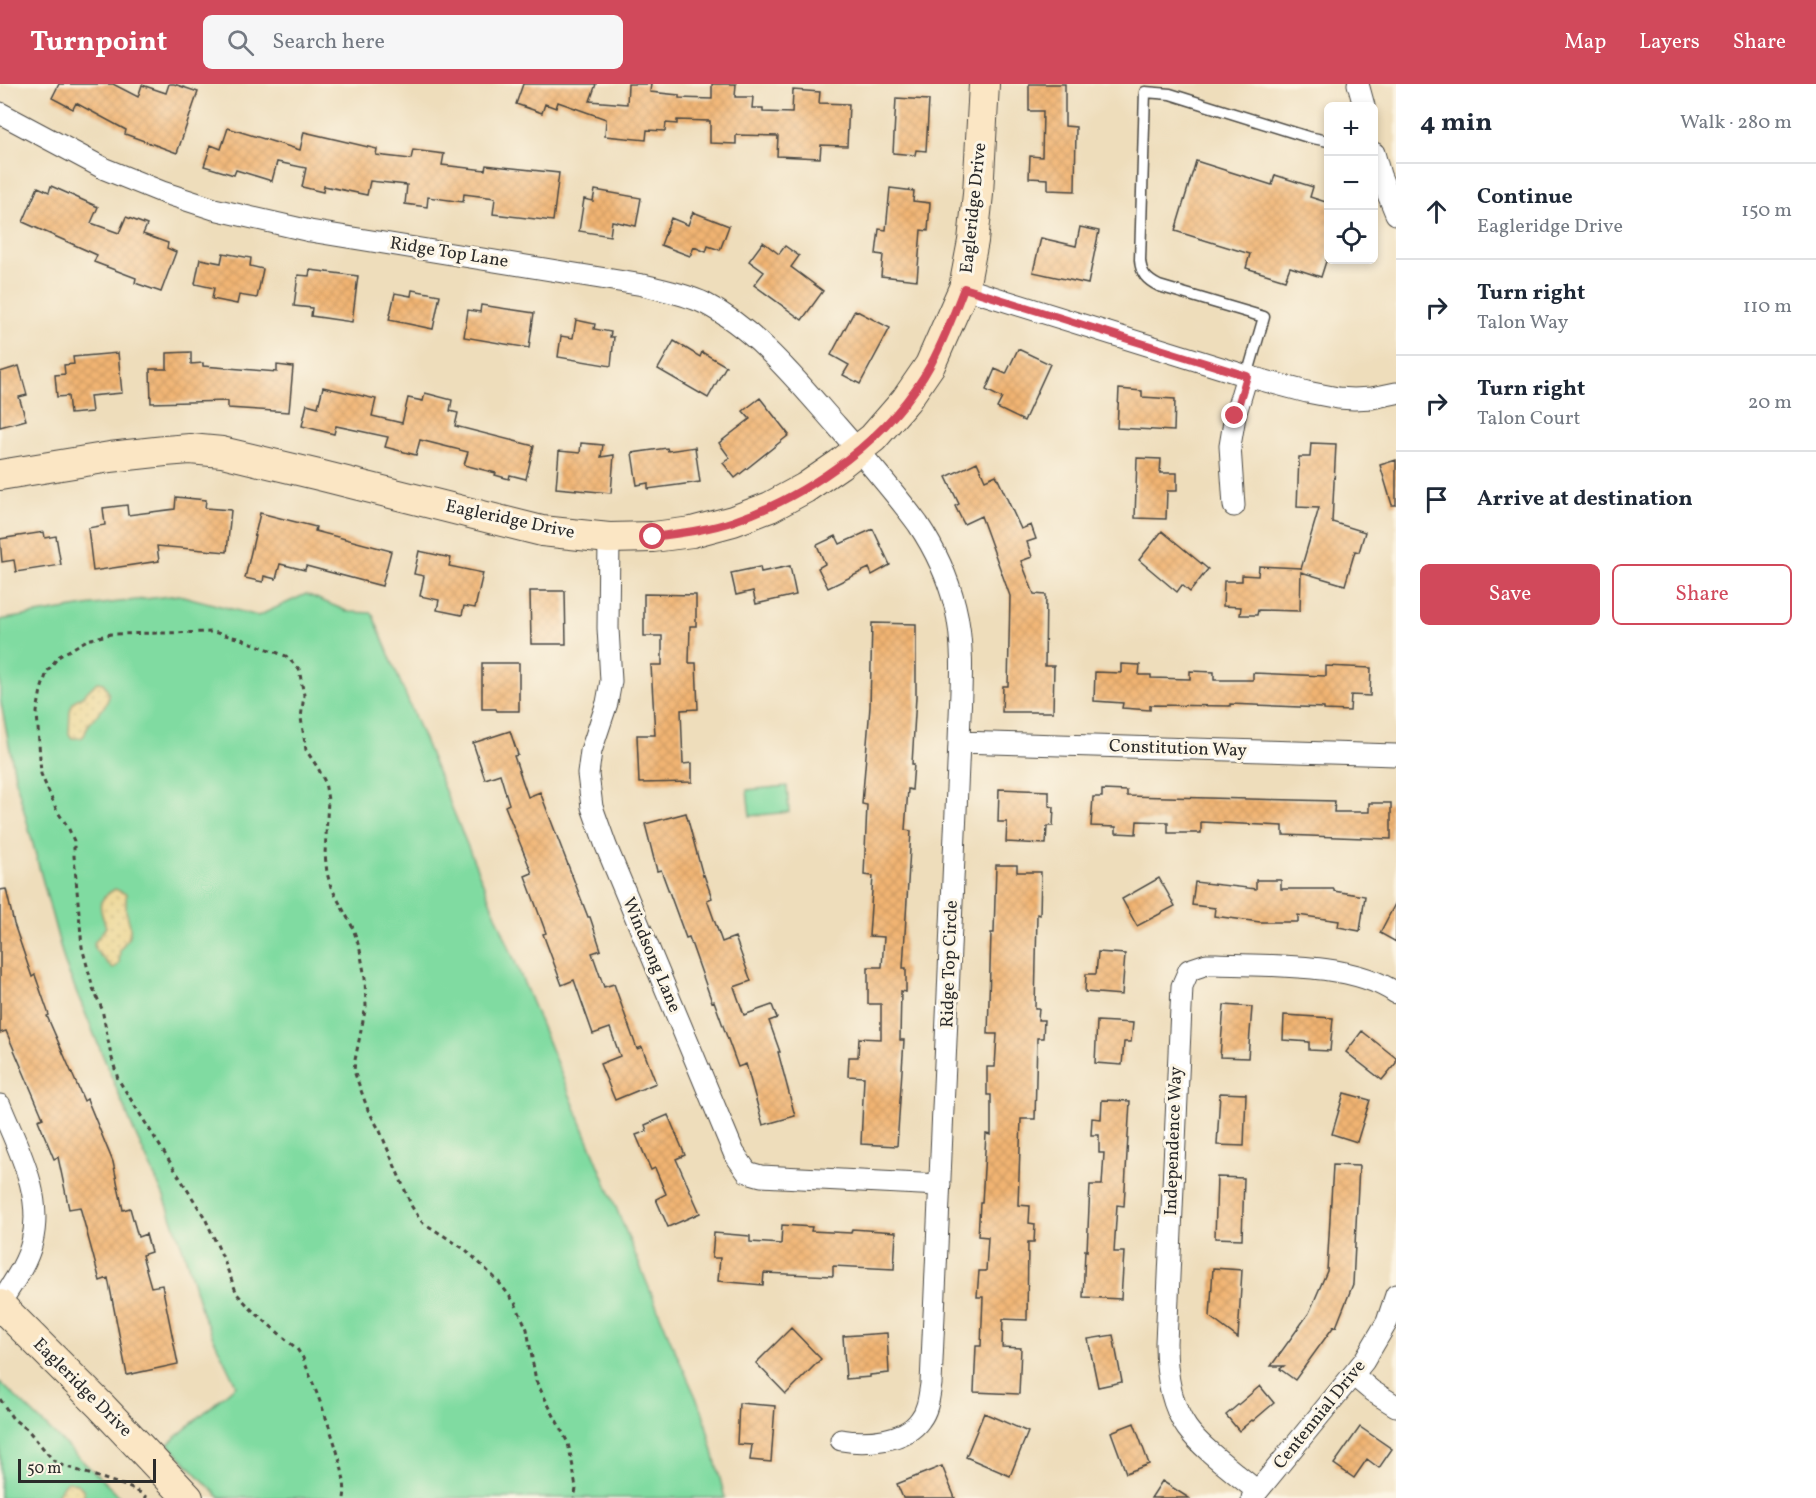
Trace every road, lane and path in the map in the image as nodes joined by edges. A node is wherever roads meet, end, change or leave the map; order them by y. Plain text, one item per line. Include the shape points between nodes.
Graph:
1 (984, 84) edge
2 (1358, 84) edge
3 (1363, 102) edge
4 (0, 113) edge
5 (1324, 140) edge
6 (1375, 156) edge
7 (1396, 214) edge
8 (964, 288) junction
9 (1247, 376) junction
10 (1396, 393) edge
11 (858, 450) junction
12 (0, 475) edge
13 (1234, 506) dead end
14 (609, 538) junction
15 (959, 742) junction
16 (1396, 755) edge
17 (1396, 993) edge
18 (0, 1105) edge
19 (940, 1185) junction
20 (1396, 1295) edge
21 (0, 1304) edge
22 (1353, 1375) junction
23 (0, 1399) edge
24 (1396, 1406) edge
25 (842, 1440) dead end
26 (1255, 1494) edge
27 (147, 1498) edge
28 (188, 1498) edge
29 (344, 1498) edge
30 (574, 1498) edge

1 - 8 main road, Eagleridge Drive via 978,194
2 - 3 street
4 - 11 street, Ridge Top Lane via 105,169 213,209 310,231 643,285 703,303 764,348
5 - 9 lane via 1170,94 1145,92 1142,271 1160,286 1264,317
6 - 7 street
8 - 9 street
8 - 11 main road, Eagleridge Drive via 930,365 906,400
9 - 10 street via 1338,398
9 - 13 street via 1230,446
11 - 14 main road, Eagleridge Drive via 805,488 733,521 692,532
11 - 15 street, Ridge Top Circle via 918,525 946,578 961,635
12 - 14 main road, Eagleridge Drive via 165,451 222,452 542,531
14 - 19 street, Windsong Lane via 611,681 591,751 588,774 592,807 734,1153 747,1172 761,1176
15 - 16 street, Constitution Way
15 - 19 street, Ridge Top Circle
17 - 26 street, Independence Way via 1367,978 1341,972 1216,964 1189,970 1182,986 1167,1371 1175,1405 1189,1431
18 - 21 street via 34,1197 29,1250
19 - 25 street, Ridge Top Circle via 927,1407 920,1421 891,1439
20 - 22 street, Centennial Drive via 1381,1335
21 - 28 main road, Eagleridge Drive
22 - 24 street
22 - 26 street, Centennial Drive
23 - 27 path via 13,1419 27,1429 53,1460 126,1486
29 - 30 path via 341,1467 303,1358 237,1294 205,1218 118,1079 82,946 74,841 41,774 39,754 38,712 47,672 58,657 87,640 111,634 213,632 278,652 299,669 306,750 325,782 328,800 327,873 353,928 365,978 366,1006 354,1071 368,1110 422,1222 466,1250 515,1303 527,1329 536,1380 568,1443

